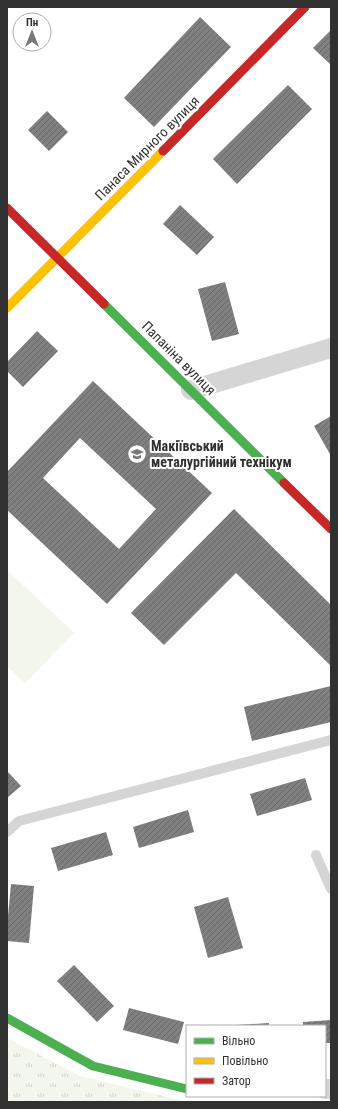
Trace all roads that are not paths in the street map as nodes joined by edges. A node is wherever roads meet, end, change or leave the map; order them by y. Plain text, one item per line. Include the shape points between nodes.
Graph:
1 (305, 7) edge
2 (7, 208) edge
3 (58, 258) junction
4 (7, 308) edge
5 (331, 348) edge
6 (191, 390) junction
7 (331, 529) edge
8 (331, 740) edge
9 (7, 832) edge
10 (316, 855) dead end
11 (331, 888) edge
12 (7, 1018) edge
13 (186, 1089) edge

1 - 3 street, Панаса Мирного вулиця
2 - 3 street, Папаніна вулиця
3 - 4 street, Панаса Мирного вулиця
3 - 6 street, Папаніна вулиця
5 - 6 street
6 - 7 street, Папаніна вулиця
8 - 9 lane via 19,821
10 - 11 lane
12 - 13 street via 93,1066

